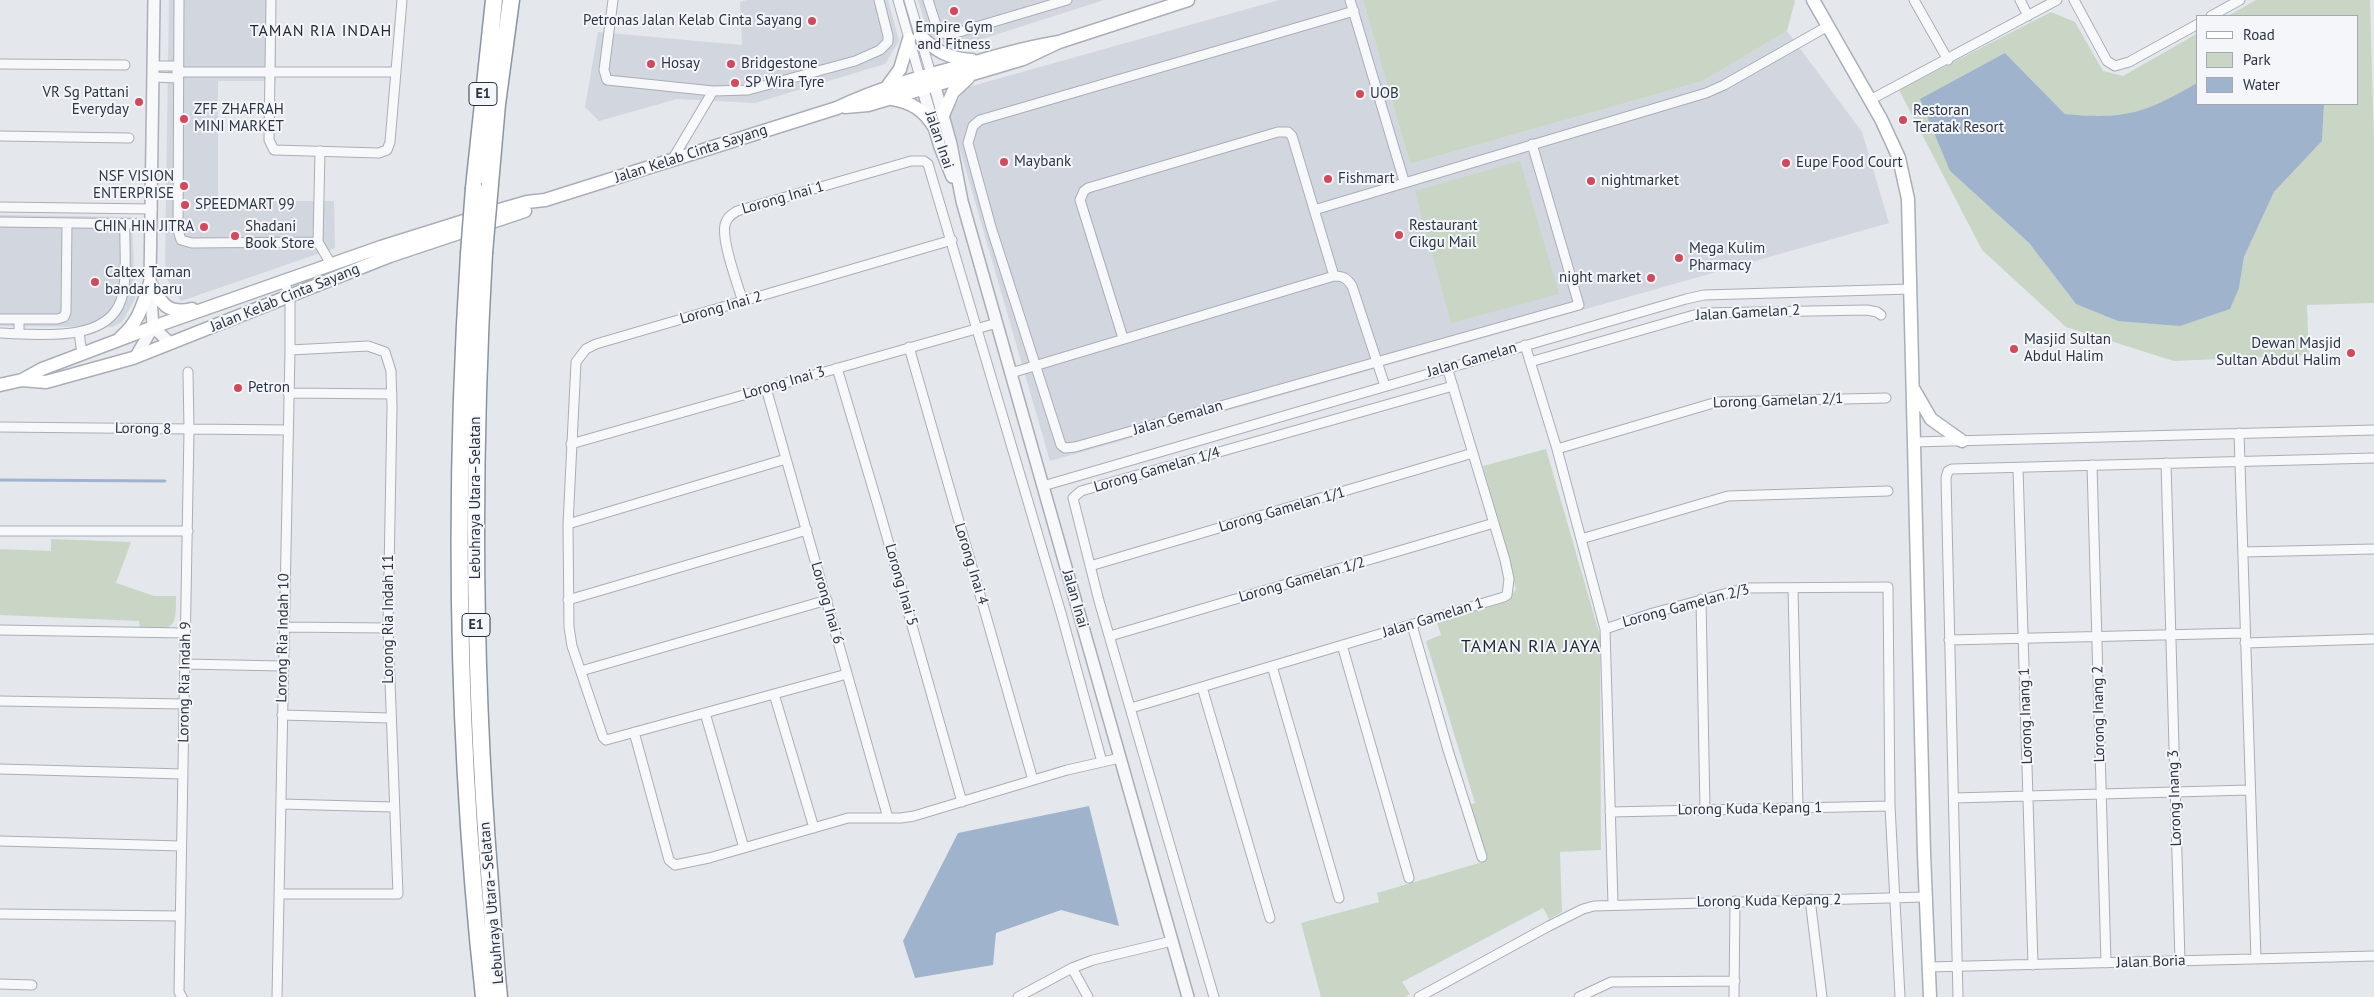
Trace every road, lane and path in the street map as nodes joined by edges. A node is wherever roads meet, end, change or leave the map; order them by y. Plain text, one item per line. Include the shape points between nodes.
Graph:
1 (154, 0) edge
2 (179, 0) edge
3 (271, 0) edge
4 (402, 0) edge
5 (494, 0) edge
6 (511, 0) edge
7 (613, 0) edge
8 (879, 0) edge
9 (898, 0) edge
10 (909, 0) edge
11 (928, 0) edge
12 (1067, 0) edge
13 (1162, 0) edge
14 (1188, 0) edge
15 (1350, 0) edge
16 (1813, 0) edge
17 (1914, 0) edge
18 (2020, 0) edge
19 (2057, 0) edge
20 (2074, 0) edge
21 (2240, 0) edge
22 (1154, 11) junction
23 (1354, 11) junction
24 (2213, 15) edge
25 (2028, 16) junction
26 (2196, 25) edge
27 (1828, 26) junction
28 (914, 37) junction
29 (1948, 60) junction
30 (0, 64) edge
31 (125, 65) dead end
32 (980, 66) junction
33 (153, 72) junction
34 (177, 72) junction
35 (396, 72) junction
36 (270, 73) junction
37 (927, 82) junction
38 (713, 90) junction
39 (889, 93) junction
40 (1870, 100) junction
41 (943, 115) junction
42 (934, 127) junction
43 (0, 136) edge
44 (129, 138) dead end
45 (1532, 144) junction
46 (320, 151) junction
47 (672, 160) junction
48 (1404, 182) junction
49 (545, 200) junction
50 (962, 201) junction
51 (0, 208) edge
52 (152, 208) junction
53 (1314, 210) junction
54 (0, 222) edge
55 (67, 223) junction
56 (125, 224) junction
57 (151, 224) junction
58 (952, 240) junction
59 (318, 242) junction
60 (477, 253) junction
61 (331, 264) junction
62 (1334, 276) junction
63 (284, 281) junction
64 (150, 284) junction
65 (1911, 289) junction
66 (290, 297) junction
67 (743, 302) junction
68 (209, 308) junction
69 (1881, 315) dead end
70 (0, 319) edge
71 (19, 319) junction
72 (996, 323) junction
73 (153, 327) junction
74 (978, 328) junction
75 (78, 332) junction
76 (0, 333) edge
77 (19, 334) junction
78 (1123, 338) junction
79 (169, 342) junction
80 (115, 343) junction
81 (1525, 345) junction
82 (910, 347) junction
83 (290, 350) junction
84 (82, 354) junction
85 (136, 356) junction
86 (1377, 361) junction
87 (1530, 362) junction
88 (1034, 365) junction
89 (1447, 367) junction
90 (837, 368) junction
91 (188, 372) dead end
92 (1011, 373) junction
93 (22, 380) junction
94 (0, 385) edge
95 (1385, 386) junction
96 (1453, 386) junction
97 (1912, 386) junction
98 (766, 388) junction
99 (288, 393) junction
100 (392, 394) junction
101 (1886, 398) dead end
102 (0, 427) edge
103 (189, 430) junction
104 (287, 430) junction
105 (2374, 430) edge
106 (2239, 433) junction
107 (1962, 441) junction
108 (1913, 442) junction
109 (571, 444) junction
110 (1557, 449) junction
111 (1473, 453) junction
112 (2374, 458) edge
113 (786, 459) junction
114 (2240, 462) junction
115 (2166, 464) junction
116 (2092, 465) junction
117 (2018, 468) junction
118 (1043, 486) junction
119 (1888, 491) dead end
120 (1494, 523) junction
121 (568, 524) junction
122 (807, 530) junction
123 (0, 531) edge
124 (188, 531) junction
125 (1581, 539) junction
126 (2374, 549) edge
127 (2243, 552) junction
128 (1090, 566) junction
129 (1793, 588) junction
130 (1700, 599) junction
131 (568, 600) junction
132 (826, 600) junction
133 (1412, 624) junction
134 (283, 627) junction
135 (388, 628) junction
136 (1605, 629) junction
137 (0, 630) edge
138 (186, 633) junction
139 (2245, 633) junction
140 (2170, 635) junction
141 (1110, 636) junction
142 (2097, 636) junction
143 (2023, 638) junction
144 (2374, 638) edge
145 (1949, 640) junction
146 (2245, 643) junction
147 (1342, 645) junction
148 (185, 664) junction
149 (282, 666) junction
150 (1272, 666) junction
151 (581, 671) junction
152 (847, 674) junction
153 (1202, 687) junction
154 (774, 694) junction
155 (0, 701) edge
156 (184, 704) junction
157 (1131, 708) junction
158 (704, 713) junction
159 (282, 715) junction
160 (390, 718) junction
161 (634, 732) junction
162 (1120, 758) junction
163 (1102, 762) junction
164 (0, 770) edge
165 (183, 774) junction
166 (1033, 780) junction
167 (2249, 790) junction
168 (2174, 792) junction
169 (2101, 794) junction
170 (2028, 796) junction
171 (1954, 798) junction
172 (962, 802) junction
173 (281, 804) junction
174 (1890, 806) junction
175 (394, 807) junction
176 (1798, 808) junction
177 (1706, 810) junction
178 (1610, 812) junction
179 (888, 818) junction
180 (814, 828) junction
181 (0, 841) edge
182 (181, 846) junction
183 (744, 848) junction
184 (1482, 857) dead end
185 (1410, 878) dead end
186 (280, 894) junction
187 (1925, 897) junction
188 (1339, 898) dead end
189 (1893, 898) junction
190 (1810, 900) junction
191 (1735, 901) junction
192 (1613, 904) junction
193 (0, 914) edge
194 (180, 916) junction
195 (1270, 918) dead end
196 (1172, 941) junction
197 (2374, 956) edge
198 (2256, 959) junction
199 (2180, 961) junction
200 (2106, 963) junction
201 (2033, 965) junction
202 (1928, 967) junction
203 (1957, 967) junction
204 (1072, 968) junction
205 (1735, 981) junction
206 (0, 984) edge
207 (32, 985) dead end
208 (181, 995) edge
209 (277, 997) edge
210 (484, 997) edge
211 (499, 997) edge
212 (1018, 997) edge
213 (1088, 997) edge
214 (1188, 997) edge
215 (1214, 997) edge
216 (1419, 997) edge
217 (1579, 997) edge
218 (1734, 997) edge
219 (1822, 997) edge
220 (1900, 997) edge
221 (1930, 997) edge
222 (1958, 997) edge

1 - 33 street
2 - 34 street
3 - 36 street
4 - 35 street
5 - 60 highway, Lebuhraya Utara–Selatan / E1, bridge via 474,188
6 - 60 highway, Lebuhraya Utara–Selatan / E1, bridge via 490,184
7 - 38 street via 604,70 607,80
8 - 38 street via 888,36 888,42 880,50 762,87
9 - 28 street
10 - 28 street
11 - 12 street via 937,28 949,35
13 - 22 street
14 - 22 main road, Jalan Kelab Cinta Sayang
15 - 23 street
16 - 27 main road
17 - 29 street
18 - 25 street
19 - 25 street
20 - 26 street via 2106,61 2115,66 2129,62
21 - 24 street
22 - 32 main road, Jalan Kelab Cinta Sayang via 1059,42 1023,60
23 - 48 street
23 - 88 street via 975,123 968,143
25 - 29 street
27 - 40 main road
27 - 45 street via 1716,89
28 - 32 main road via 946,55
28 - 37 street
28 - 39 main road
29 - 40 street
30 - 31 street
32 - 37 main road, Jalan Kelab Cinta Sayang
32 - 41 main road via 952,92
33 - 34 street
33 - 52 street
34 - 36 street
34 - 59 street via 178,230 182,240 192,243
35 - 36 street
35 - 46 street via 387,150 379,153
36 - 46 street via 270,146 274,150
37 - 39 main road, Jalan Kelab Cinta Sayang
37 - 41 street, Jalan Inai
37 - 42 street, Jalan Inai
38 - 47 street
39 - 42 main road via 916,107
39 - 47 main road, Jalan Kelab Cinta Sayang via 865,94 837,108
40 - 65 main road via 1899,158 1907,186
41 - 50 street, Jalan Inai
42 - 50 street, Jalan Inai
43 - 44 street
45 - 48 street
45 - 86 street via 1579,305
46 - 59 street
47 - 49 main road, Jalan Kelab Cinta Sayang
48 - 53 street
49 - 61 main road, Jalan Kelab Cinta Sayang via 496,211
49 - 66 main road, Jalan Kelab Cinta Sayang via 530,209 390,256
50 - 72 street, Jalan Inai
51 - 52 street
52 - 57 street
53 - 62 street
53 - 78 street via 1292,136 1284,131 1088,188 1081,196 1082,205
54 - 55 street
55 - 56 street
55 - 71 street via 64,317
56 - 57 street
56 - 75 street via 121,300 117,309 102,323
57 - 64 street
58 - 67 street, Lorong Inai 2
58 - 67 street, Lorong Inai 1 via 931,170 924,161 911,161 737,211 730,215 724,230
58 - 74 street
59 - 61 street
60 - 210 highway, Lebuhraya Utara–Selatan / E1 via 459,425 459,611 461,700
60 - 211 highway, Lebuhraya Utara–Selatan / E1 via 476,617 483,801
61 - 63 main road, Jalan Kelab Cinta Sayang
62 - 78 street
62 - 86 street via 1346,278 1352,286
63 - 66 street, Lorong Ria Indah 10
63 - 68 main road, Jalan Kelab Cinta Sayang
64 - 68 main road via 164,305 172,310
64 - 73 street
64 - 80 main road via 133,327
65 - 81 street, Jalan Gamelan via 1704,295
65 - 97 main road
66 - 79 main road, Jalan Kelab Cinta Sayang
66 - 83 street, Lorong Ria Indah 10
67 - 109 street, Lorong Inai 2 via 586,349 574,369
68 - 73 main road, Jalan Kelab Cinta Sayang
69 - 87 street, Jalan Gamelan 2 via 1867,310 1701,313
70 - 71 street
71 - 77 street
72 - 74 street, Lorong Inai 3
72 - 92 street, Jalan Inai
73 - 79 street
73 - 80 main road, Jalan Kelab Cinta Sayang
73 - 85 street
74 - 82 street, Lorong Inai 3
74 - 163 street
75 - 77 street
75 - 84 street
76 - 77 street
78 - 88 street
79 - 85 main road, Jalan Kelab Cinta Sayang
80 - 84 main road, Jalan Kelab Cinta Sayang
81 - 87 street
81 - 89 street, Jalan Gamelan
82 - 90 street, Lorong Inai 3
82 - 166 street, Lorong Inai 4
83 - 99 street, Lorong Ria Indah 10
83 - 100 street, Lorong Ria Indah 11 via 339,346 378,348 389,360
84 - 93 main road, Jalan Kelab Cinta Sayang
85 - 93 main road, Jalan Kelab Cinta Sayang via 46,382
86 - 88 street, Jalan Gemalan via 1069,449 1061,446
86 - 95 street
87 - 110 street
88 - 92 street
89 - 95 street, Jalan Gamelan
89 - 96 street, Jalan Gamelan 1
90 - 98 street, Lorong Inai 3
90 - 172 street, Lorong Inai 5
91 - 103 street, Lorong Ria Indah 9
92 - 118 street, Jalan Inai
93 - 94 main road, Jalan Kelab Cinta Sayang
95 - 118 street, Jalan Gamelan
96 - 111 street, Jalan Gamelan 1
96 - 128 street, Lorong Gamelan 1/4 via 1081,491 1072,502
97 - 107 main road via 1931,420
97 - 108 main road
98 - 109 street, Lorong Inai 3
98 - 113 street, Lorong Inai 6
99 - 100 street
99 - 104 street, Lorong Ria Indah 10
100 - 135 street, Lorong Ria Indah 11
101 - 110 street, Lorong Gamelan 2/1 via 1717,402
102 - 103 street, Lorong 8
103 - 104 street, Lorong 8
103 - 124 street, Lorong Ria Indah 9
104 - 134 street, Lorong Ria Indah 10
105 - 106 street
106 - 107 street
106 - 114 street
107 - 108 street
108 - 187 main road
109 - 121 street, Lorong Inai 2
110 - 125 street
111 - 120 street, Jalan Gamelan 1
111 - 128 street, Lorong Gamelan 1/1
112 - 114 street
113 - 121 street
113 - 122 street, Lorong Inai 6
114 - 115 street
114 - 127 street
115 - 116 street
115 - 140 street, Lorong Inang 3
116 - 117 street
116 - 142 street, Lorong Inang 2
117 - 143 street, Lorong Inang 1
117 - 145 street via 1952,469 1946,474
118 - 162 street, Jalan Inai
119 - 125 street via 1728,496
120 - 133 street, Jalan Gamelan 1 via 1510,578 1507,594
120 - 141 street, Lorong Gamelan 1/2
121 - 131 street, Lorong Inai 2
122 - 131 street
122 - 132 street, Lorong Inai 6
123 - 124 street
124 - 138 street, Lorong Ria Indah 9
125 - 136 street
126 - 127 street
127 - 139 street
128 - 141 street, Lorong Gamelan 1/4
129 - 130 street, Lorong Gamelan 2/3 via 1746,588
129 - 174 street, Lorong Gamelan 2/3 via 1888,587
129 - 176 street
130 - 136 street, Lorong Gamelan 2/3
130 - 177 street
131 - 151 street, Lorong Inai 2 via 570,636
132 - 151 street
132 - 152 street, Lorong Inai 6
133 - 147 street, Jalan Gamelan 1
133 - 184 street
134 - 135 street
134 - 149 street, Lorong Ria Indah 10
135 - 160 street, Lorong Ria Indah 11
136 - 178 street
137 - 138 street
138 - 148 street, Lorong Ria Indah 9
139 - 140 street
139 - 146 street
140 - 142 street
140 - 168 street, Lorong Inang 3
141 - 157 street, Lorong Gamelan 1/4
142 - 143 street
142 - 169 street, Lorong Inang 2
143 - 145 street
143 - 170 street, Lorong Inang 1
144 - 146 street
145 - 171 street
146 - 167 street
147 - 150 street, Jalan Gamelan 1
147 - 185 street
148 - 149 street
148 - 156 street, Lorong Ria Indah 9
149 - 159 street, Lorong Ria Indah 10
150 - 153 street, Jalan Gamelan 1
150 - 188 street
151 - 161 street, Lorong Inai 2 via 600,733 606,740
152 - 154 street
152 - 179 street, Lorong Inai 6
153 - 157 street, Jalan Gamelan 1
153 - 195 street
154 - 158 street
154 - 180 street
155 - 156 street
156 - 165 street, Lorong Ria Indah 9
157 - 215 street, Lorong Gamelan 1/4
158 - 161 street
158 - 183 street
159 - 160 street
159 - 173 street, Lorong Ria Indah 10
160 - 175 street, Lorong Ria Indah 11
161 - 183 street via 669,860 675,865 682,865
162 - 163 street
162 - 196 street, Jalan Inai
163 - 166 street
164 - 165 street
165 - 182 street, Lorong Ria Indah 9
166 - 172 street
167 - 168 street
167 - 198 street
168 - 169 street
168 - 199 street, Lorong Inang 3
169 - 170 street
169 - 200 street, Lorong Inang 2
170 - 171 street
170 - 201 street, Lorong Inang 1
171 - 203 street
172 - 179 street via 914,816
173 - 175 street
173 - 186 street, Lorong Ria Indah 10
174 - 176 street, Lorong Kuda Kepang 1
174 - 189 street
175 - 186 street, Lorong Ria Indah 11 via 398,894
176 - 177 street, Lorong Kuda Kepang 1
177 - 178 street, Lorong Kuda Kepang 1
178 - 192 street
179 - 180 street via 848,818
180 - 183 street
181 - 182 street
182 - 194 street, Lorong Ria Indah 9
186 - 209 street, Lorong Ria Indah 10
187 - 189 street, Lorong Kuda Kepang 2
187 - 202 main road
189 - 190 street, Lorong Kuda Kepang 2
189 - 220 street
190 - 191 street, Lorong Kuda Kepang 2
190 - 219 street
191 - 192 street, Lorong Kuda Kepang 2
191 - 205 street
192 - 216 street, Lorong Kuda Kepang 2 via 1583,909
193 - 194 street
194 - 208 street, Lorong Ria Indah 9
196 - 204 street
196 - 214 street, Jalan Inai
197 - 198 street, Jalan Boria
198 - 199 street, Jalan Boria
199 - 200 street, Jalan Boria
200 - 201 street, Jalan Boria
201 - 203 street, Jalan Boria
202 - 203 street, Jalan Boria
202 - 221 main road
203 - 222 street
204 - 212 street
204 - 213 street
205 - 217 street via 1610,982
205 - 218 street
206 - 207 street

